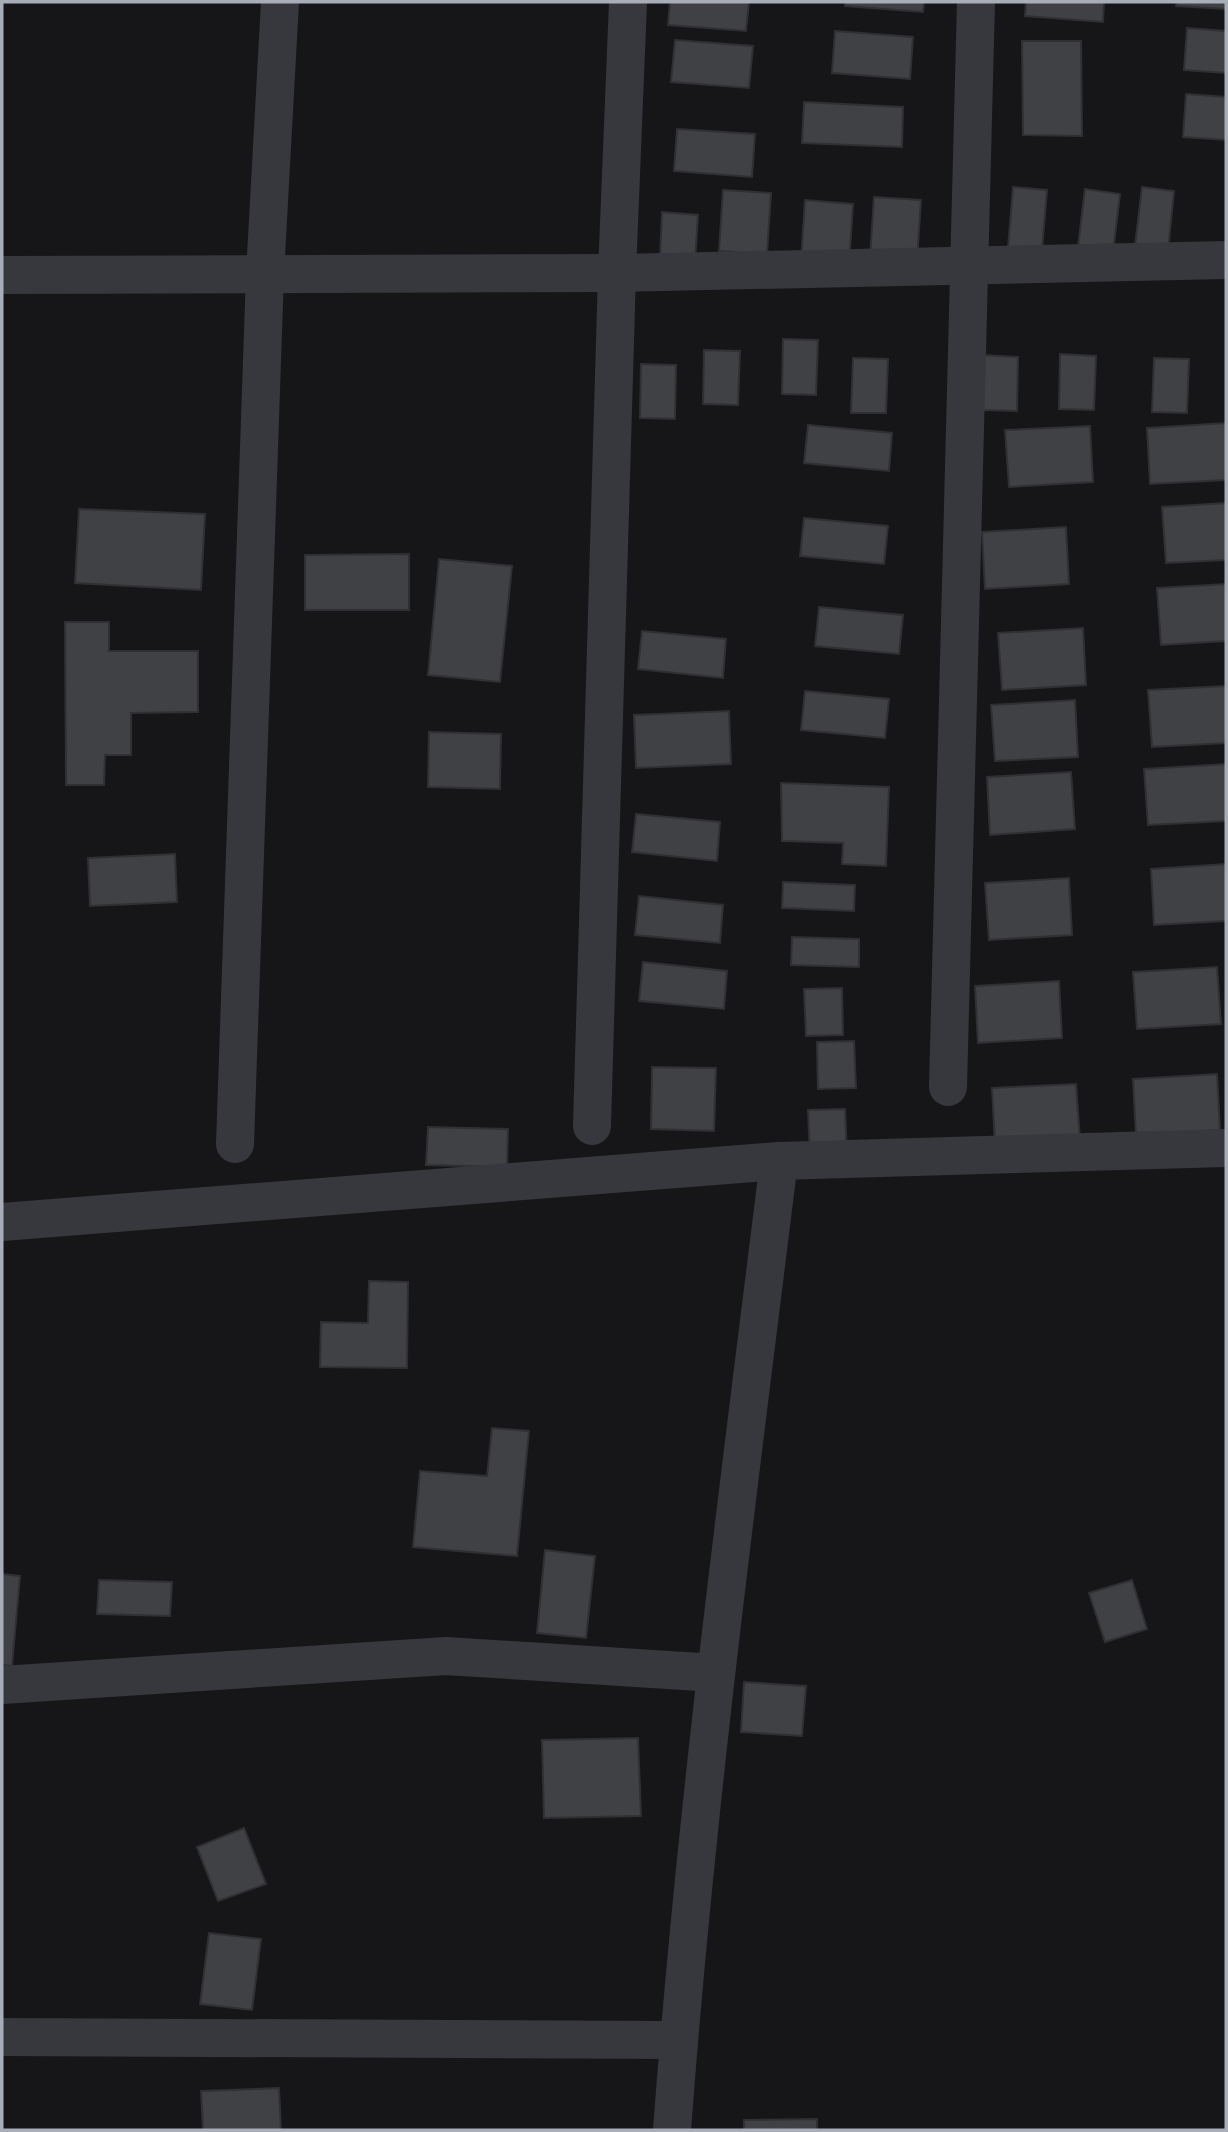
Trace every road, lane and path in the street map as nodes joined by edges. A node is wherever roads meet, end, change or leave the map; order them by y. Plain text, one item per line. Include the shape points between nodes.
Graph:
1 (280, 2) edge
2 (628, 2) edge
3 (976, 2) edge
4 (1226, 260) edge
5 (969, 265) junction
6 (617, 272) junction
7 (265, 274) junction
8 (2, 275) edge
9 (948, 1087) dead end
10 (592, 1126) dead end
11 (235, 1144) dead end
12 (1226, 1148) edge
13 (779, 1161) junction
14 (2, 1222) edge
15 (716, 1673) junction
16 (2, 1685) edge
17 (2, 2038) edge
18 (679, 2040) junction
19 (672, 2130) edge

1 - 7 street
2 - 6 street
3 - 5 street
4 - 5 street
5 - 6 street
5 - 9 street
6 - 7 street
6 - 10 street
7 - 8 street
7 - 11 street
12 - 13 street
13 - 14 street
13 - 15 street
15 - 16 street via 446,1656
15 - 18 street
17 - 18 street
18 - 19 street

